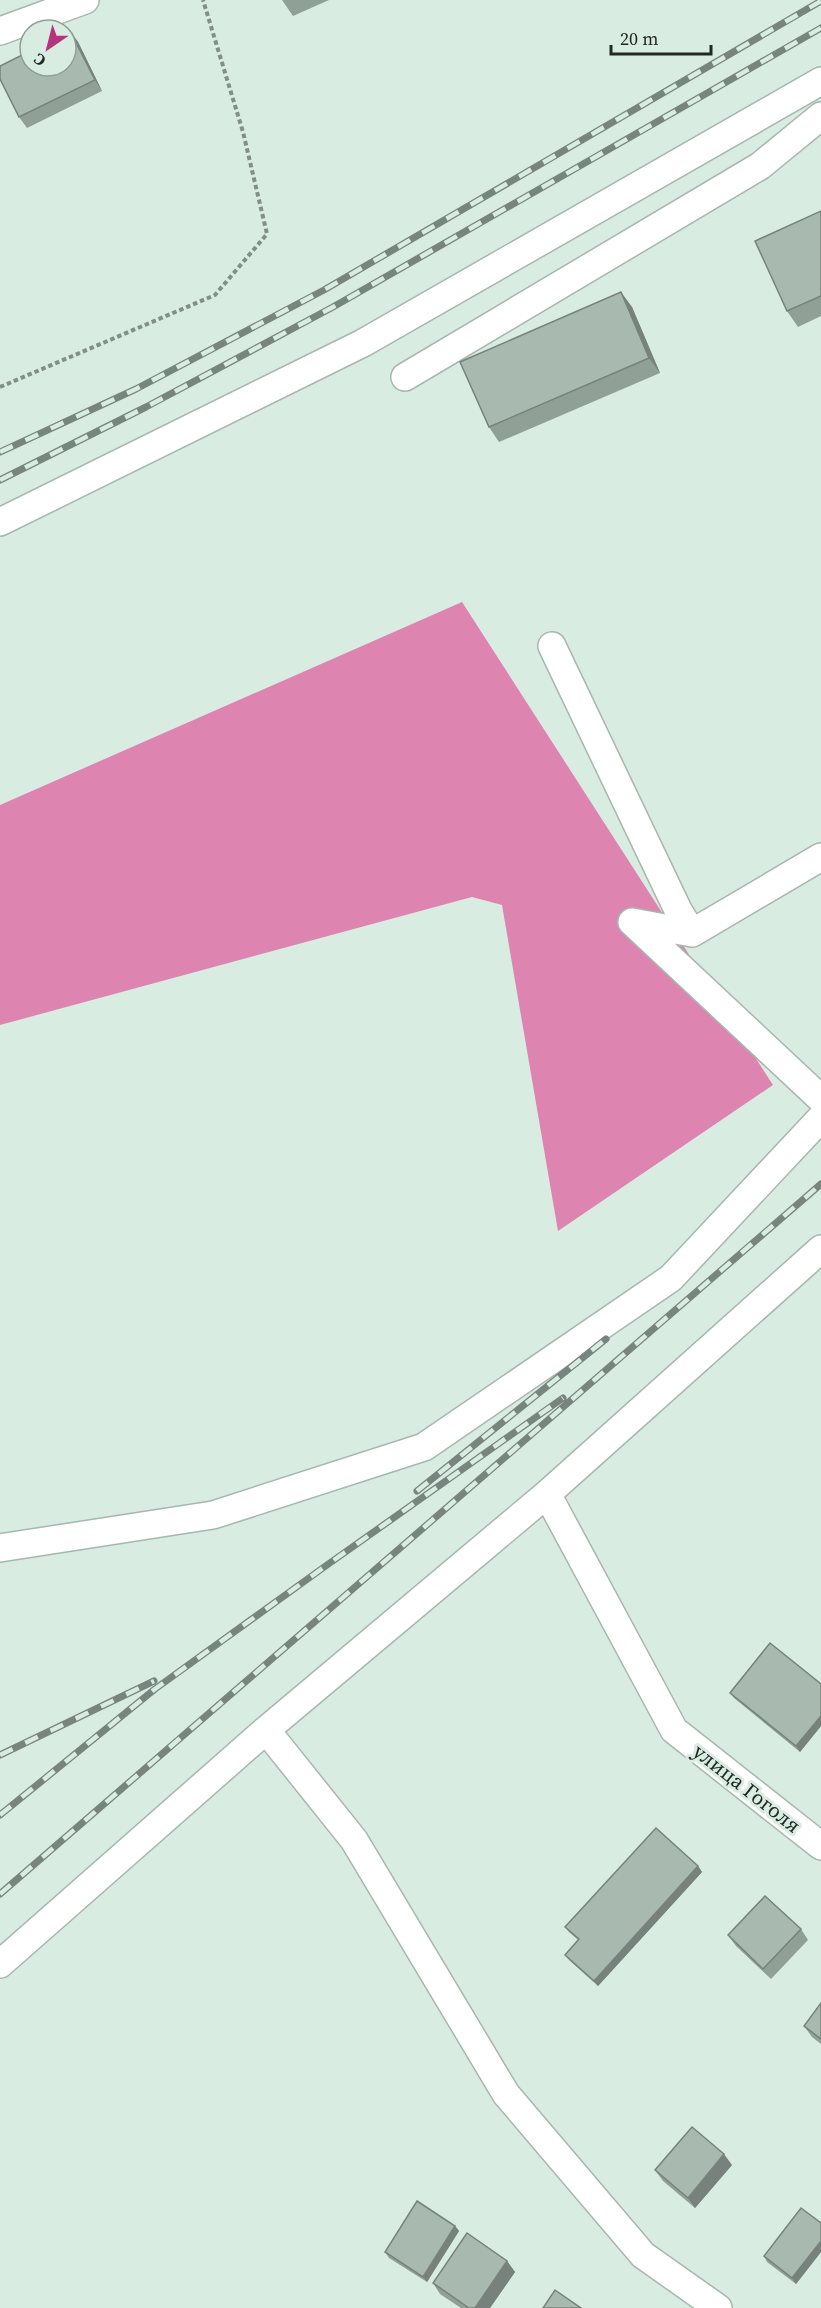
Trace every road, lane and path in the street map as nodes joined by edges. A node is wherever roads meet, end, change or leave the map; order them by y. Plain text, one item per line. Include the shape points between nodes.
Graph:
1 (85, 0) edge
2 (204, 0) edge
3 (0, 31) edge
4 (821, 81) edge
5 (821, 116) edge
6 (405, 377) dead end
7 (0, 387) edge
8 (0, 522) edge
9 (552, 645) dead end
10 (821, 857) edge
11 (692, 933) junction
12 (821, 1099) edge
13 (821, 1118) edge
14 (821, 1249) edge
15 (547, 1494) junction
16 (0, 1548) edge
17 (266, 1730) junction
18 (821, 1846) edge
19 (0, 1964) edge
20 (718, 2308) edge

1 - 3 street
2 - 7 path via 243,132 267,234 215,295
4 - 8 street via 363,344
5 - 6 street via 760,166
9 - 11 street
10 - 11 street
11 - 12 street via 632,922
13 - 16 street via 671,1278 424,1447 213,1515
14 - 15 street
15 - 17 street
15 - 18 street, улица Гоголя via 674,1730
17 - 19 street
17 - 20 street via 354,1840 506,2094 643,2255

